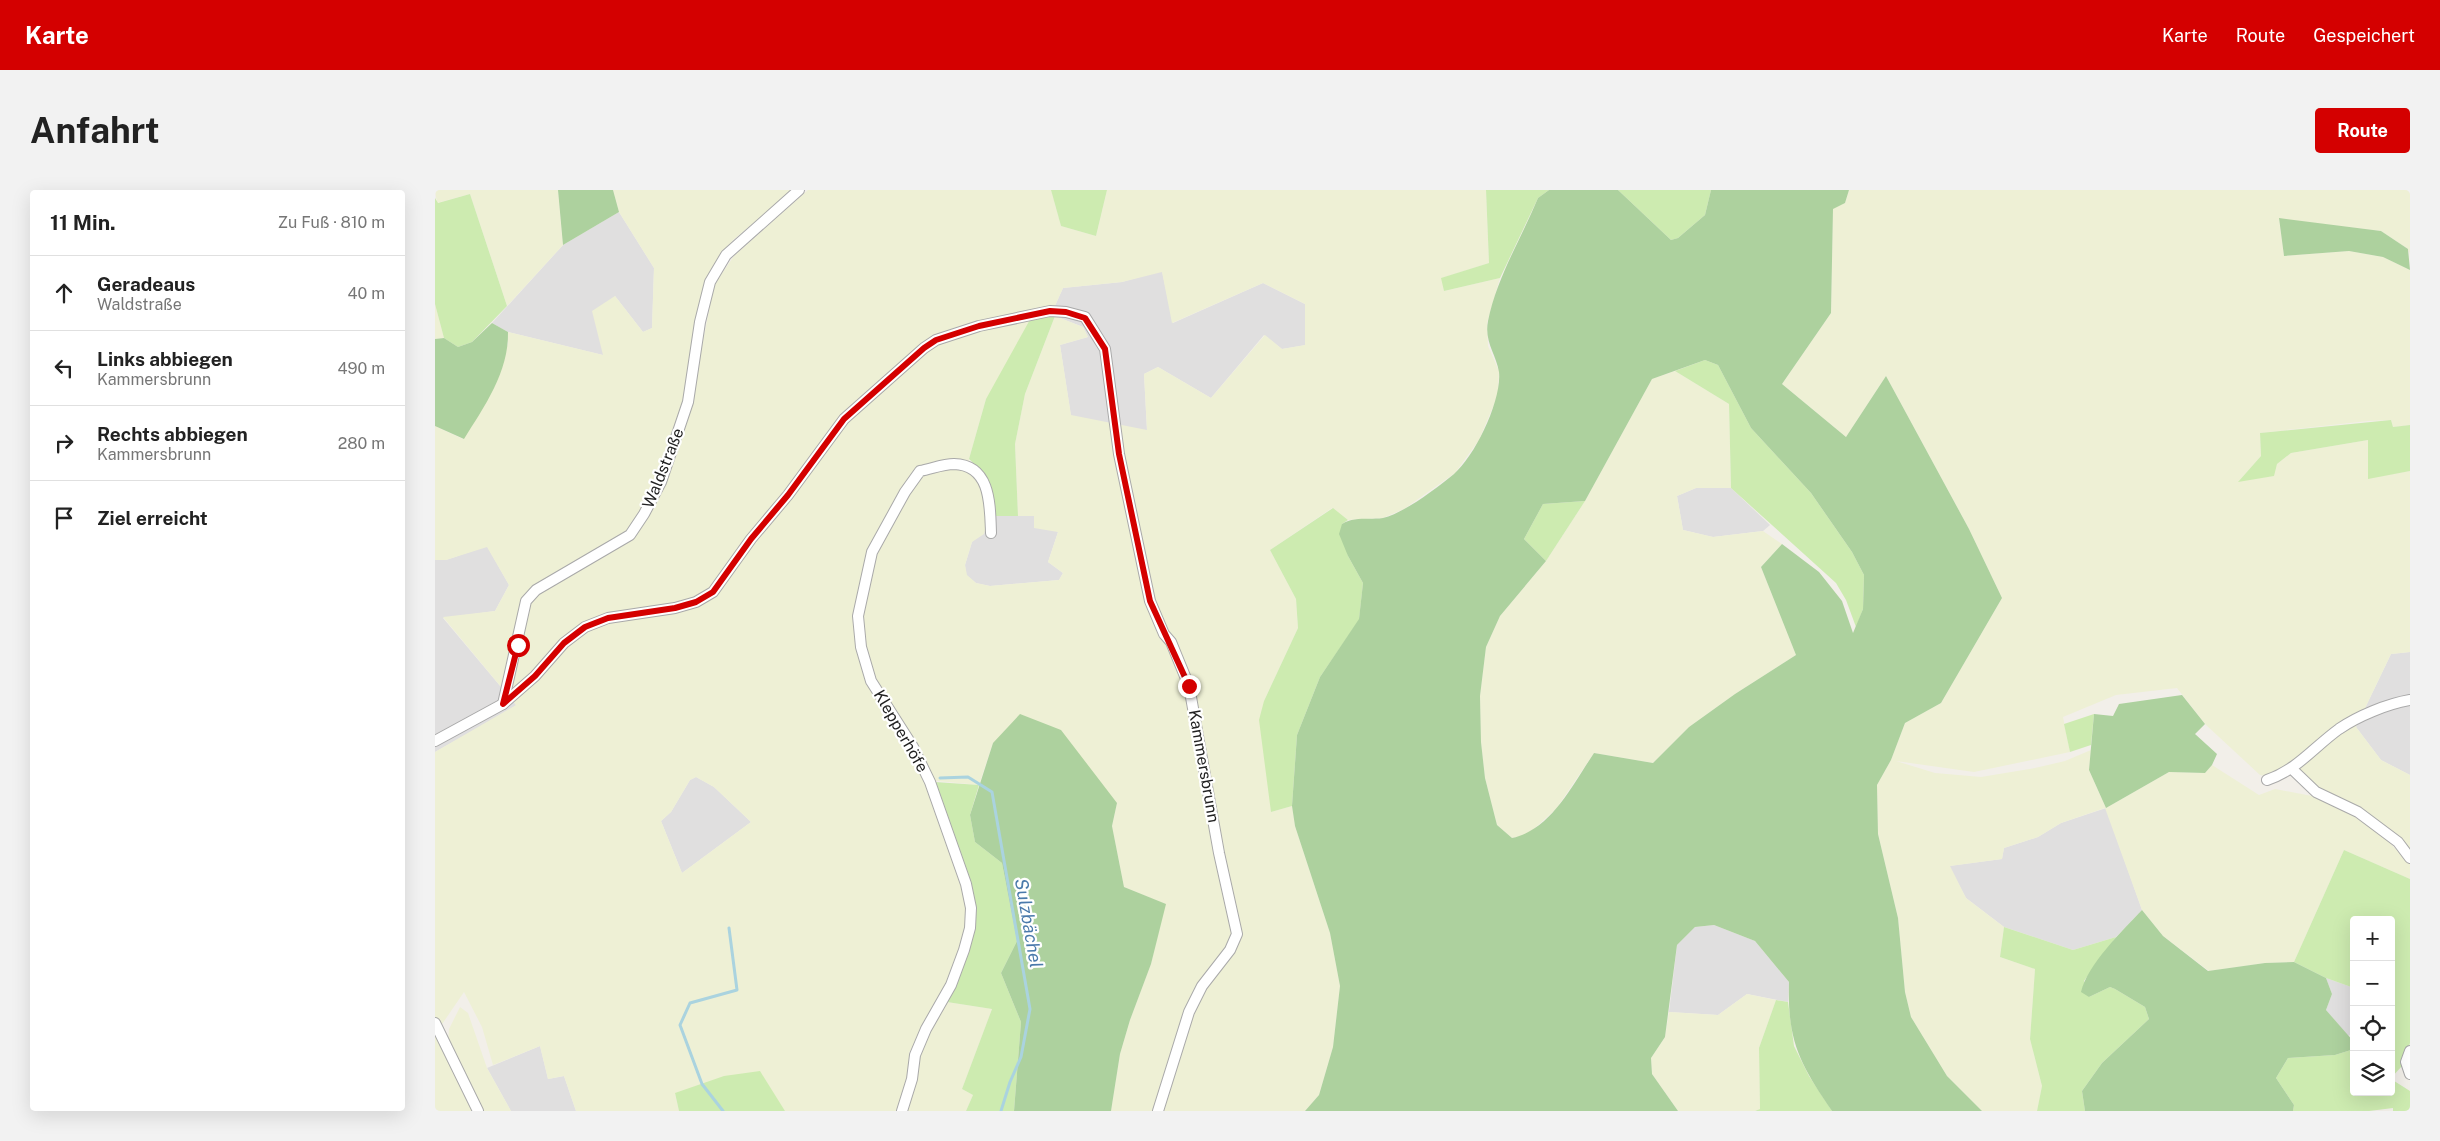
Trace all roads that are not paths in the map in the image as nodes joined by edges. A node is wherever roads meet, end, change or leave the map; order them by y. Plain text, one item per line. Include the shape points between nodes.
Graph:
1 (799, 190) edge
2 (991, 533) dead end
3 (2410, 700) edge
4 (503, 704) junction
5 (435, 741) edge
6 (2292, 769) junction
7 (2267, 780) dead end
8 (2410, 858) edge
9 (435, 1023) edge
10 (2410, 1051) edge
11 (2410, 1074) edge
12 (478, 1111) edge
13 (902, 1111) edge
14 (1157, 1111) edge

1 - 4 street, Waldstraße via 726,255 710,282 700,322 688,402 661,482 630,535 536,590 527,601
2 - 13 street, Klepperhöfe via 990,502 982,475 970,467 954,464 920,471 872,552 858,616 861,648 871,681 931,782 971,908 964,950 951,985 915,1055 912,1079
3 - 6 street via 2368,714 2339,729
4 - 5 street
4 - 14 street, Kammersbrunn via 535,676 564,643 585,627 608,618 675,608 696,602 713,592 844,419 936,340 979,326 1050,311 1085,318 1105,349 1119,454 1150,601 1189,686 1237,934 1230,950 1202,986 1189,1012
6 - 7 street
6 - 8 street via 2316,792 2358,812 2398,842
9 - 12 street
10 - 11 street via 2406,1062

